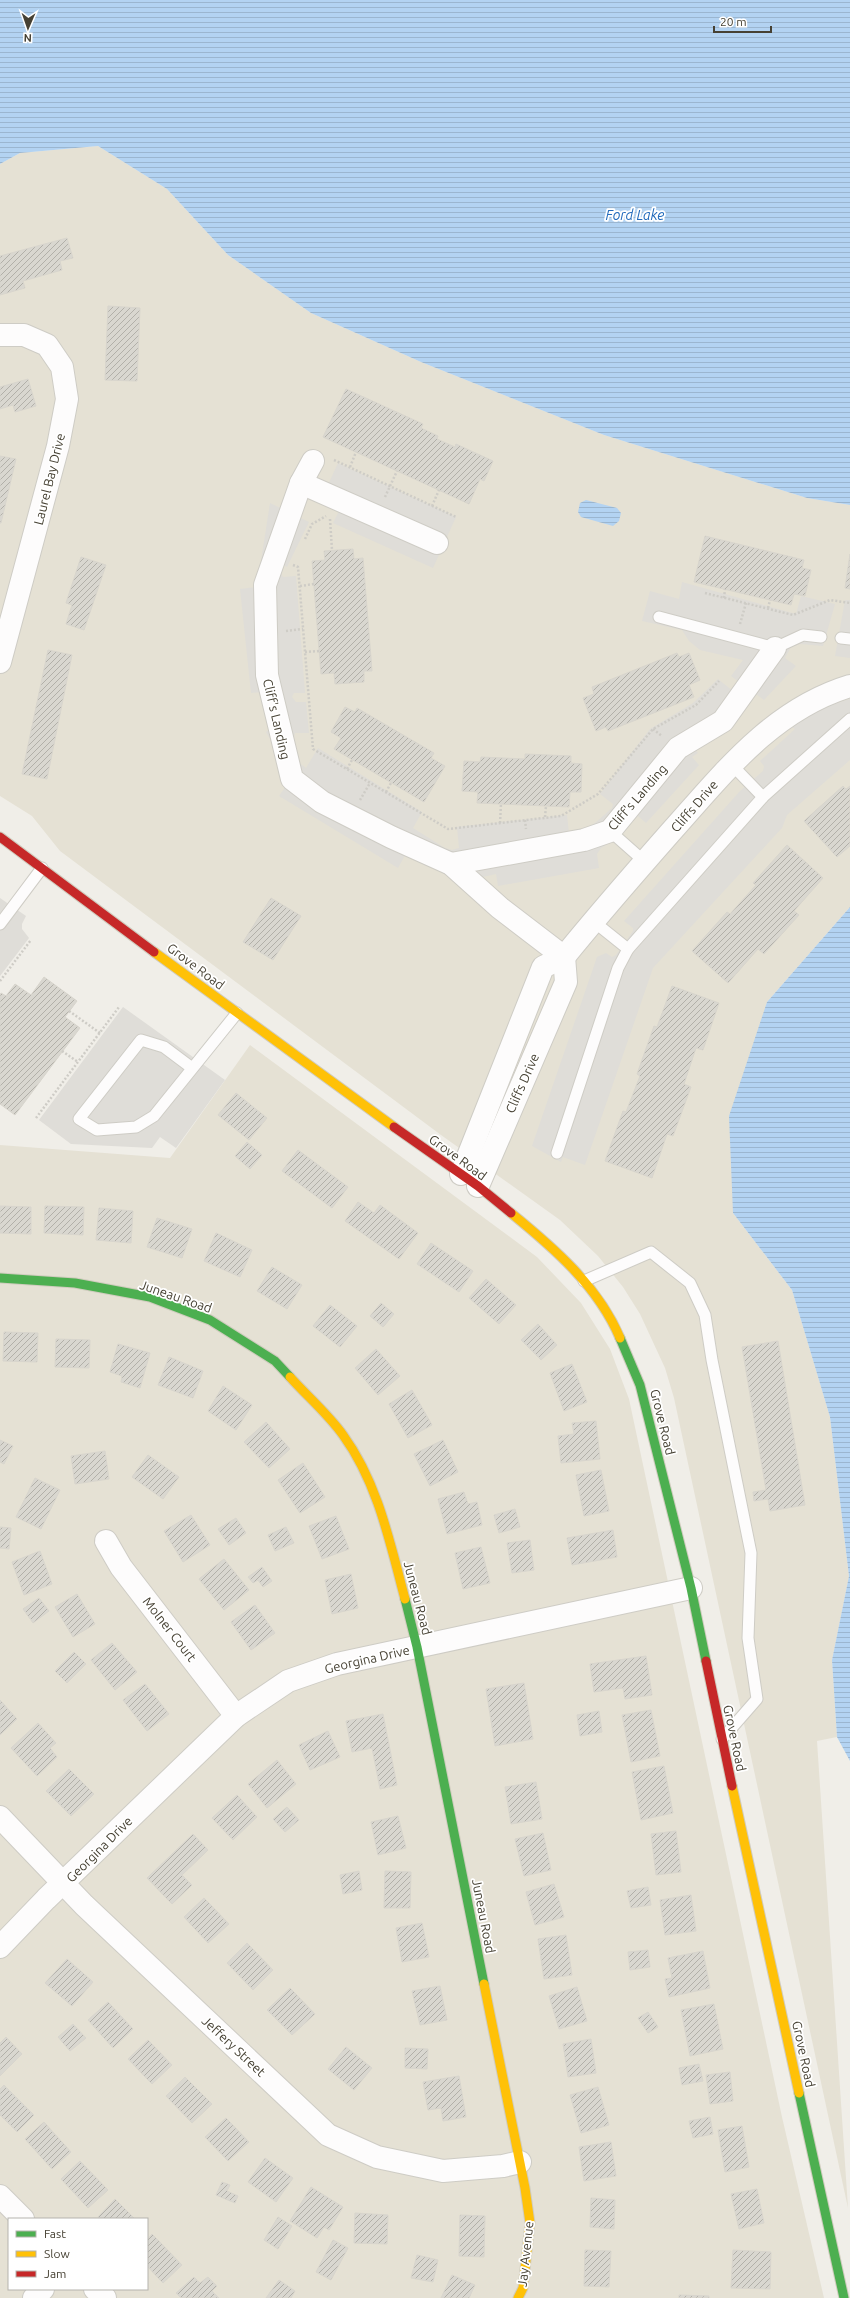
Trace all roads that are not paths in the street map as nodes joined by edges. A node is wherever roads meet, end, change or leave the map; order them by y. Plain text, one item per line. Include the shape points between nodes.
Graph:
1 (0, 335) edge
2 (313, 461) dead end
3 (301, 483) junction
4 (437, 543) dead end
5 (659, 617) dead end
6 (821, 637) dead end
7 (775, 648) junction
8 (0, 662) edge
9 (850, 686) edge
10 (850, 719) edge
11 (732, 764) junction
12 (763, 798) junction
13 (610, 831) junction
14 (0, 837) edge
15 (645, 862) junction
16 (451, 864) junction
17 (42, 868) junction
18 (593, 921) junction
19 (0, 924) edge
20 (628, 949) junction
21 (564, 956) junction
22 (237, 1013) junction
23 (192, 1068) junction
24 (557, 1153) dead end
25 (470, 1180) junction
26 (0, 1278) edge
27 (584, 1281) junction
28 (106, 1541) dead end
29 (691, 1588) junction
30 (417, 1647) junction
31 (236, 1716) junction
32 (722, 1739) junction
33 (0, 1817) edge
34 (65, 1883) junction
35 (0, 1947) edge
36 (520, 2162) junction
37 (0, 2196) edge
38 (22, 2218) edge
39 (42, 2290) edge
40 (96, 2290) edge
41 (34, 2298) edge
42 (105, 2298) edge
43 (518, 2298) edge
44 (844, 2298) edge

1 - 8 street, Laurel Bay Drive via 24,335 47,345 62,367 67,399 58,446
2 - 3 street, Cliff's Landing
3 - 4 street
3 - 16 street, Cliff's Landing via 265,585 266,675 292,779 322,802
5 - 7 lane
6 - 7 lane via 803,635
7 - 13 street, Cliff's Landing via 723,720 678,748
9 - 11 street, Cliffs Drive via 792,712
10 - 12 lane
11 - 12 lane
11 - 15 street, Cliffs Drive
12 - 20 lane
13 - 15 lane
13 - 16 street, Cliff's Landing via 584,840
14 - 17 main road, Grove Road
15 - 18 street, Cliffs Drive
16 - 21 street, Cliff's Landing via 500,908
17 - 19 lane
17 - 22 main road, Grove Road
18 - 20 lane
18 - 21 street, Cliffs Drive
20 - 24 lane via 618,968
21 - 25 street, Cliffs Drive via 566,982
22 - 23 lane
22 - 25 main road, Grove Road
23 - 23 lane via 154,1116 136,1127 97,1130 79,1119 141,1040 164,1047
25 - 27 main road, Grove Road via 553,1247
26 - 30 main road, Juneau Road via 74,1283 150,1297 210,1320 276,1361 344,1436 365,1474 384,1519
27 - 29 main road, Grove Road via 616,1328 640,1385
27 - 32 lane via 651,1252 690,1284 705,1315 751,1553 748,1638 757,1699
28 - 31 street, Molner Court via 121,1567
29 - 30 street, Georgina Drive
29 - 32 main road, Grove Road
30 - 31 street, Georgina Drive via 337,1664 288,1682
30 - 36 main road, Juneau Road
31 - 34 street, Georgina Drive
32 - 44 main road, Grove Road
33 - 34 street, Jeffery Street
34 - 35 street, Georgina Drive
34 - 36 street, Jeffery Street via 84,1905 328,2135 377,2157 443,2171
36 - 43 main road, Jay Avenue via 530,2223 523,2288
37 - 38 street
39 - 41 street
40 - 42 street

